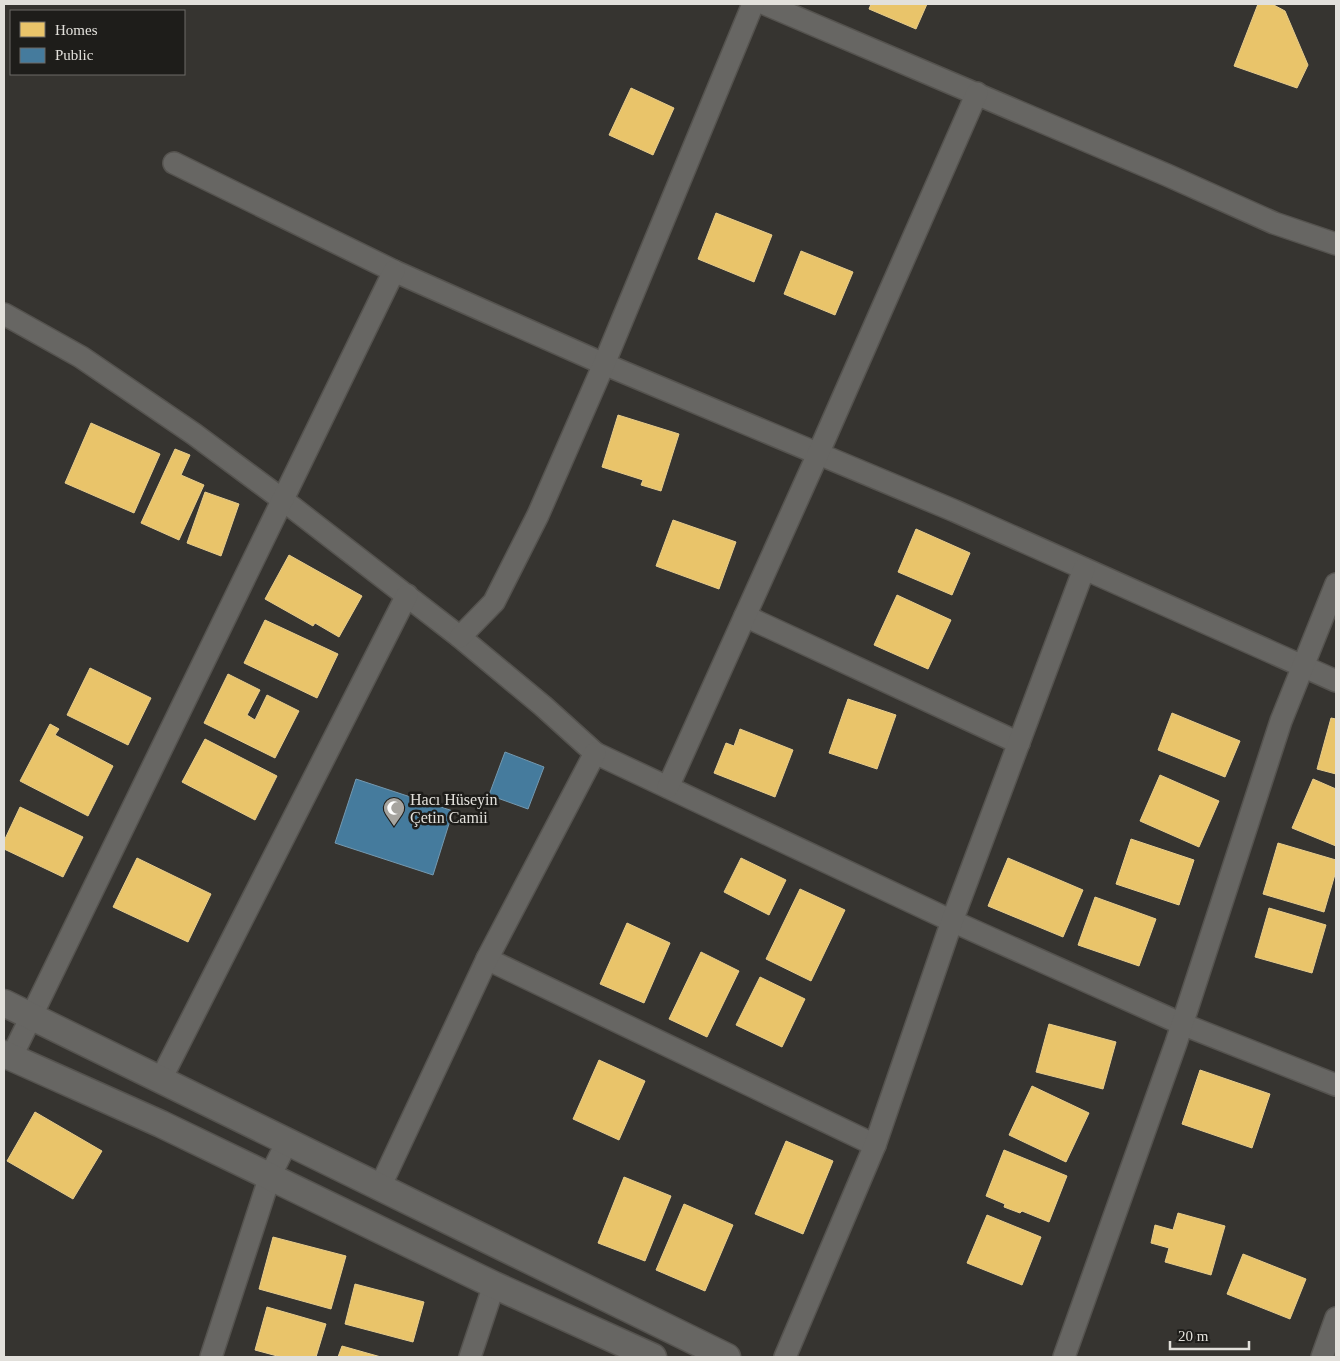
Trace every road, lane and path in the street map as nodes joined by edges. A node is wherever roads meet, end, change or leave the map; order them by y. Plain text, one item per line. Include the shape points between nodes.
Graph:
1 (753, 4) edge
2 (765, 4) edge
3 (977, 93) junction
4 (174, 163) dead end
5 (1336, 244) edge
6 (394, 271) junction
7 (4, 314) edge
8 (604, 364) junction
9 (818, 454) junction
10 (283, 500) junction
11 (1084, 569) junction
12 (1336, 584) edge
13 (407, 595) junction
14 (745, 616) junction
15 (460, 637) junction
16 (1302, 668) junction
17 (1336, 681) edge
18 (1019, 743) junction
19 (595, 753) junction
20 (668, 787) junction
21 (952, 920) junction
22 (486, 960) junction
23 (4, 1003) edge
24 (32, 1015) junction
25 (1182, 1024) junction
26 (7, 1056) edge
27 (160, 1081) junction
28 (1336, 1085) edge
29 (287, 1142) junction
30 (875, 1145) junction
31 (270, 1176) junction
32 (380, 1187) junction
33 (494, 1285) junction
34 (1336, 1318) edge
35 (693, 1350) edge
36 (211, 1357) edge
37 (470, 1357) edge
38 (653, 1357) edge
39 (727, 1357) edge
40 (785, 1357) edge
41 (1064, 1357) edge
42 (1322, 1357) edge

1 - 8 street
2 - 3 street
3 - 5 street via 1274,223
3 - 9 street
4 - 6 street
6 - 8 street
6 - 10 street
7 - 10 street via 81,357
8 - 9 street
8 - 15 street via 538,515 494,602
9 - 11 street
9 - 14 street
10 - 13 street
10 - 24 street
11 - 16 street
11 - 18 street
12 - 16 street
13 - 15 street
13 - 27 street
14 - 18 street
14 - 20 street
15 - 19 street
16 - 17 street
16 - 25 street via 1281,721
18 - 21 street
19 - 20 street
19 - 22 street
20 - 21 street
21 - 25 street
21 - 30 street
22 - 30 street
22 - 32 street
23 - 24 street
24 - 26 street
24 - 27 street
25 - 28 street
25 - 41 street
26 - 31 street
27 - 29 street
29 - 31 street
29 - 32 street
30 - 40 street
31 - 33 street
31 - 36 street
32 - 35 street
33 - 37 street
33 - 38 street
34 - 42 street
35 - 39 street

